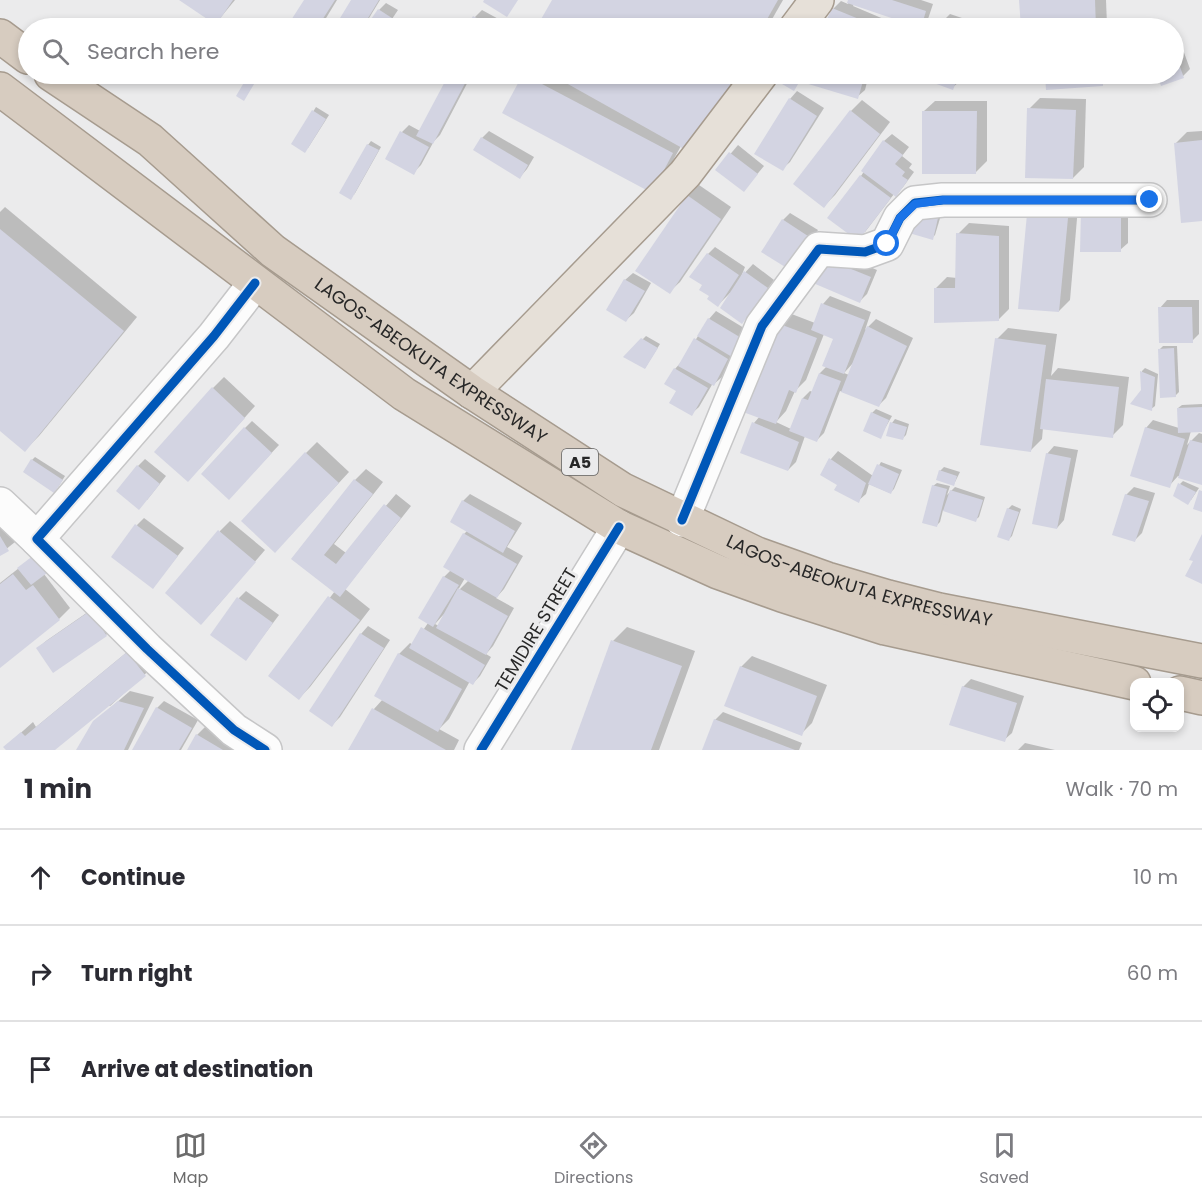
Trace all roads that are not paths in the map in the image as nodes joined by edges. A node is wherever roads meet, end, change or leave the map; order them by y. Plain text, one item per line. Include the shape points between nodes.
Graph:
1 (817, 0) edge
2 (804, 18) edge
3 (0, 36) edge
4 (18, 50) edge
5 (66, 84) edge
6 (753, 84) edge
7 (0, 89) edge
8 (1150, 200) dead end
9 (255, 283) junction
10 (472, 392) junction
11 (0, 504) edge
12 (682, 520) junction
13 (619, 527) junction
14 (37, 539) junction
15 (1202, 660) edge
16 (1130, 682) edge
17 (1184, 694) edge
18 (1202, 698) edge
19 (265, 750) edge
20 (481, 750) edge

1 - 2 main road
3 - 4 highway
5 - 10 highway, LAGOS-ABEOKUTA EXPRESSWAY / A5 via 150,140 273,250
6 - 10 main road via 685,174
7 - 9 highway, LAGOS-ABEOKUTA EXPRESSWAY / A5
8 - 12 street via 943,200 915,204 900,218 887,244 865,252 819,249 762,326
9 - 13 highway, LAGOS-ABEOKUTA EXPRESSWAY / A5 via 404,394
9 - 14 street via 214,336
10 - 12 highway, LAGOS-ABEOKUTA EXPRESSWAY / A5 via 623,490
11 - 14 street
12 - 15 highway, LAGOS-ABEOKUTA EXPRESSWAY / A5 via 758,554 888,597
13 - 16 highway, LAGOS-ABEOKUTA EXPRESSWAY / A5 via 718,572 885,628
13 - 20 street, TEMIDIRE STREET
14 - 19 street via 147,650 234,730
17 - 18 highway

